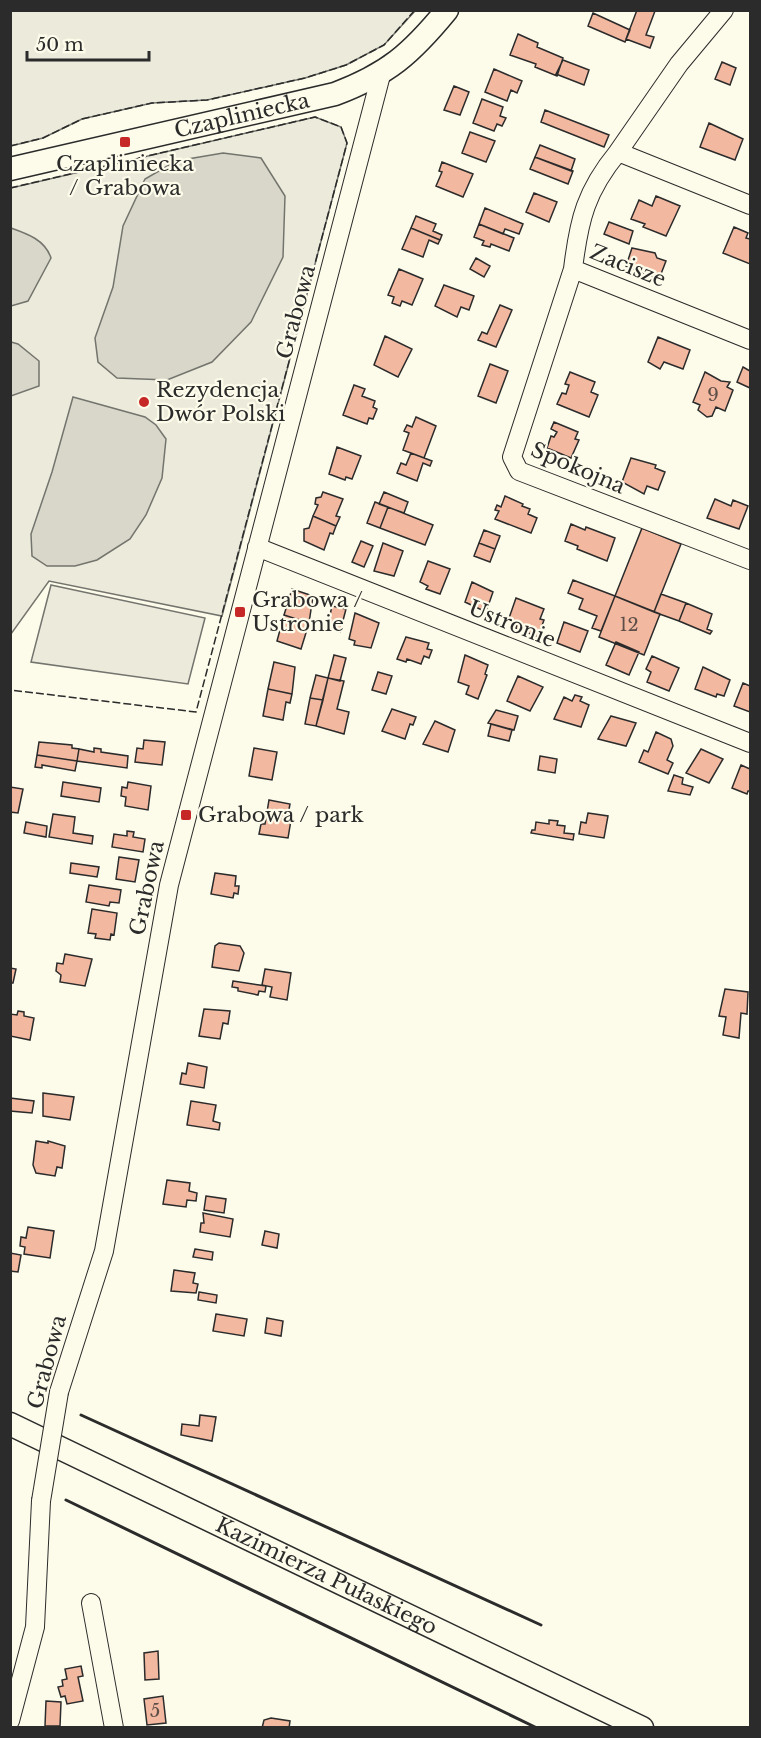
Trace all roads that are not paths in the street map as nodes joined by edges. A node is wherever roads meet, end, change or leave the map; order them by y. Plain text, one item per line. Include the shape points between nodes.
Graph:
1 (447, 10) edge
2 (724, 10) edge
3 (381, 75) junction
4 (618, 152) junction
5 (10, 169) edge
6 (750, 206) edge
7 (573, 269) junction
8 (750, 340) edge
9 (257, 547) junction
10 (750, 560) edge
11 (750, 743) edge
12 (10, 1424) edge
13 (91, 1603) dead end
14 (10, 1720) edge
15 (114, 1728) edge
16 (642, 1728) edge

1 - 3 main road, Czapliniecka via 421,41
2 - 4 street, Zacisze via 679,64
3 - 5 main road, Czapliniecka via 319,98
3 - 9 street, Grabowa
4 - 6 street
4 - 7 street, Zacisze via 587,198
7 - 8 street, Zacisze
7 - 10 street, Spokojna via 512,457 514,465 519,471
9 - 11 street, Ustronie
9 - 14 street, Grabowa, bridge via 168,885 102,1259 59,1392 41,1501 35,1627
12 - 16 main road, Kazimierza Pułaskiego
13 - 15 street

